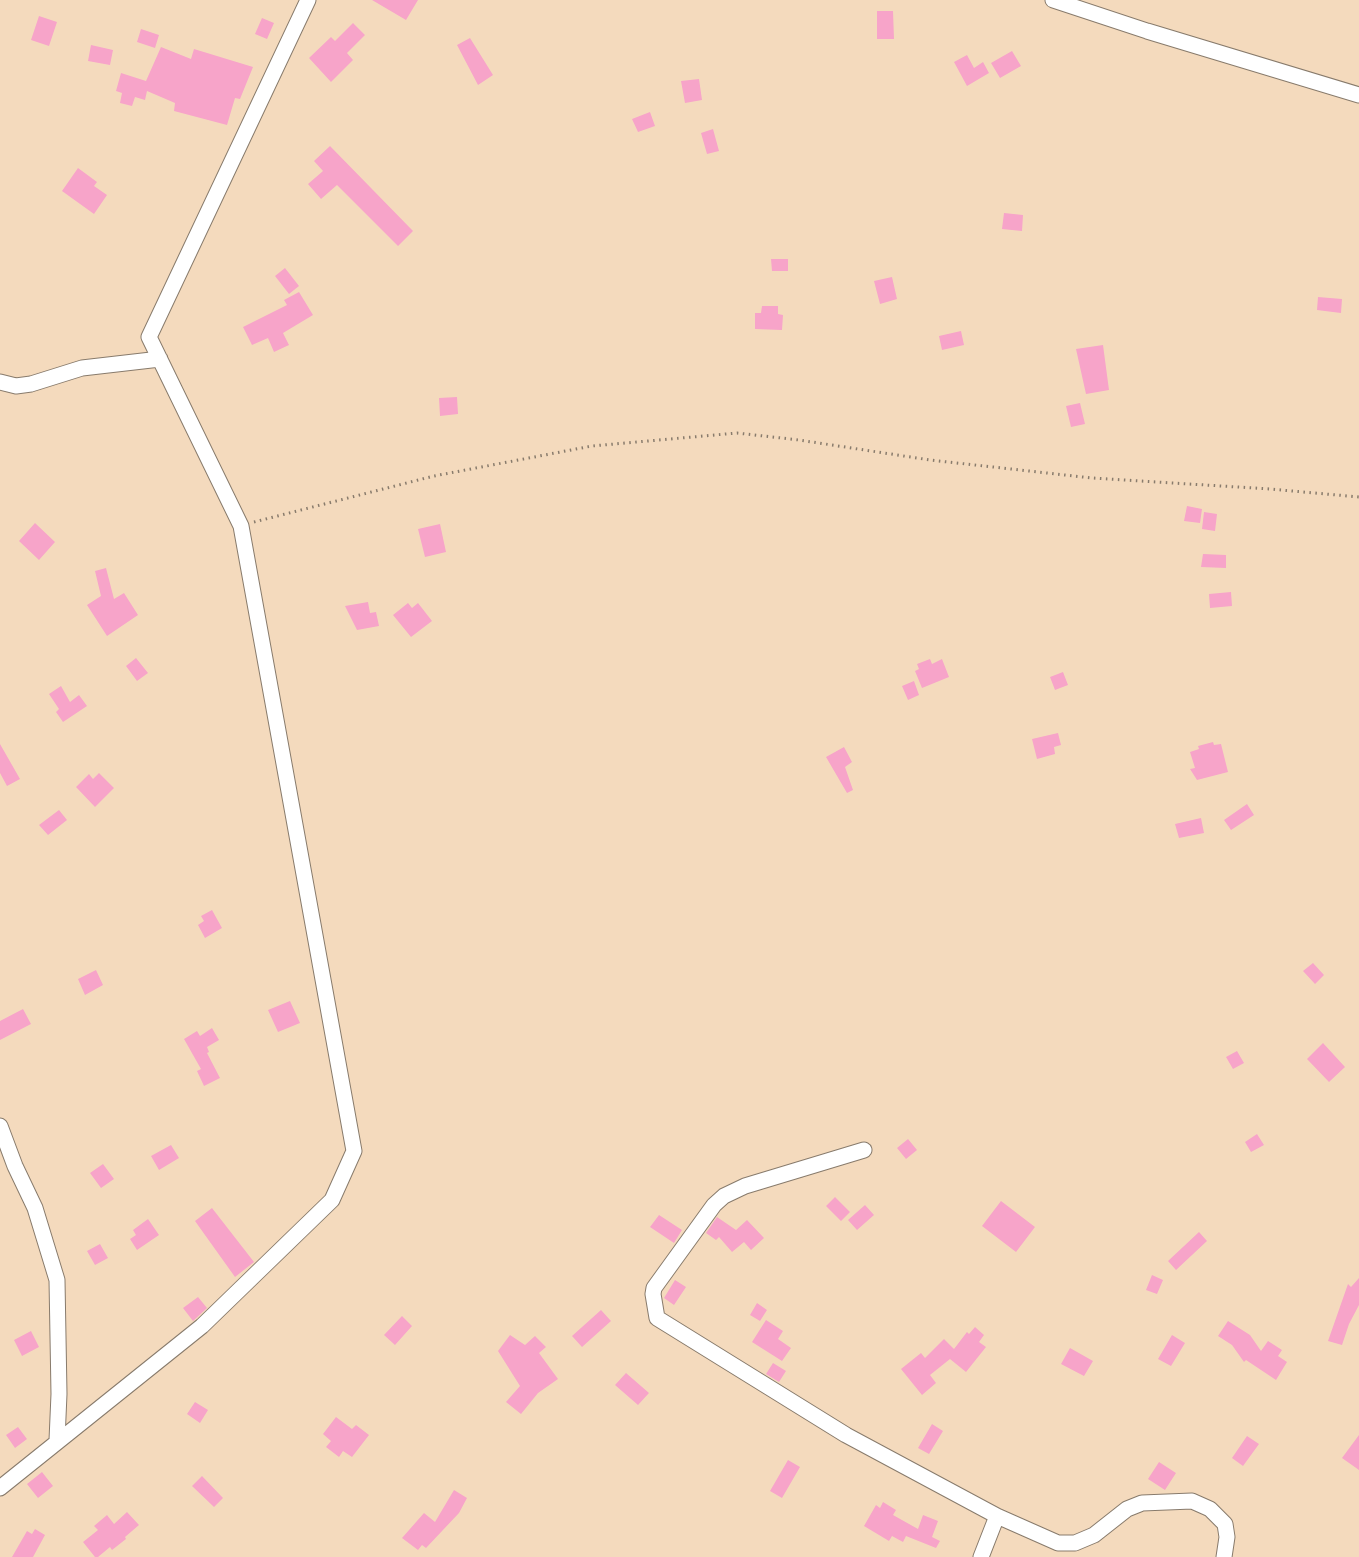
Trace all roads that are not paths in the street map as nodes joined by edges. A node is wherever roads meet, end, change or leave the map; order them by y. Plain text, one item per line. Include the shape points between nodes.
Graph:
1 (308, 0) edge
2 (1053, 0) edge
3 (1359, 95) edge
4 (160, 359) junction
5 (0, 382) edge
6 (0, 1126) edge
7 (864, 1150) dead end
8 (57, 1440) junction
9 (0, 1488) edge
10 (997, 1516) junction
11 (981, 1557) edge
12 (1224, 1557) edge

1 - 4 street via 149,337
2 - 3 street
4 - 5 street via 82,368 31,384
4 - 8 street via 241,525 354,1151 332,1200 324,1208 202,1326
6 - 8 street via 35,1208 57,1280
7 - 10 street via 724,1196 654,1288 657,1318 846,1435
8 - 9 street
10 - 11 street
10 - 12 street via 1058,1544 1075,1543 1142,1503 1192,1501 1210,1509 1225,1524

